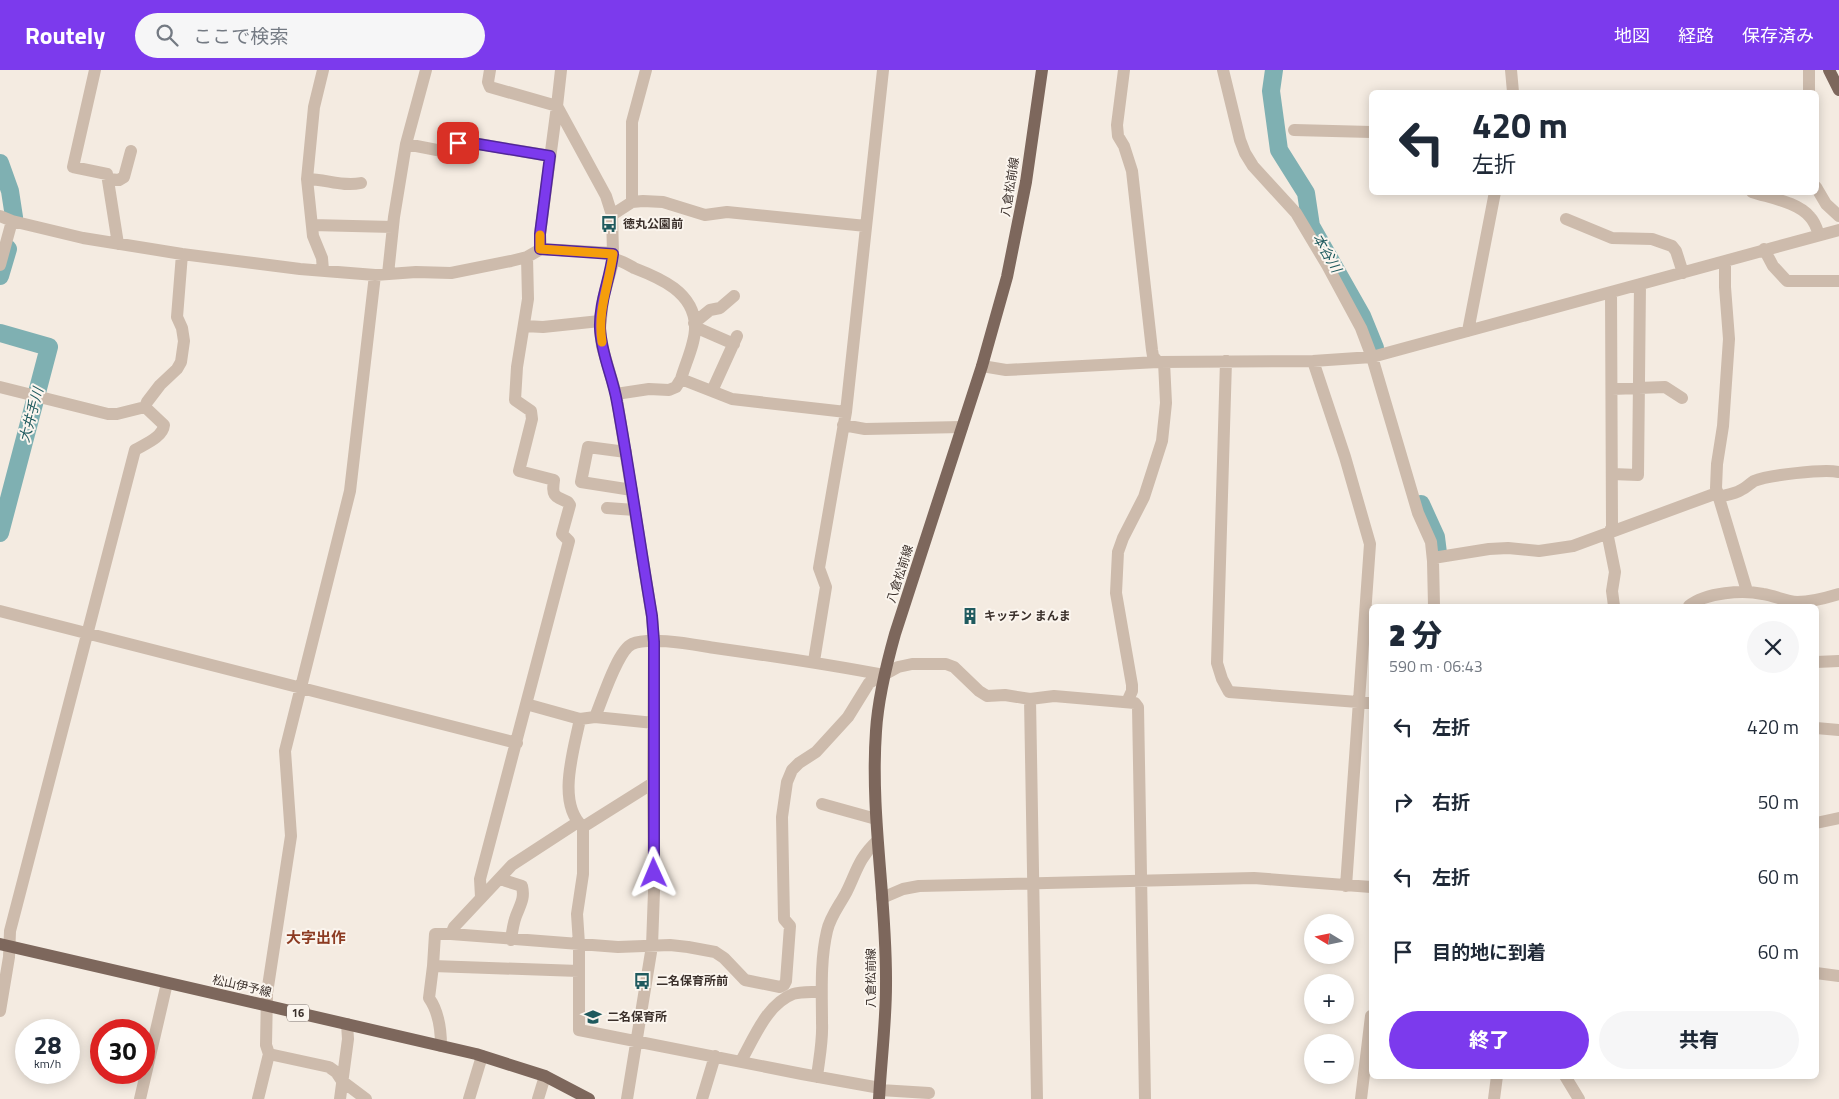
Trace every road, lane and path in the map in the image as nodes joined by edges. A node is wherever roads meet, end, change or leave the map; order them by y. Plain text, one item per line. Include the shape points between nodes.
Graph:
1 (95, 70) edge
2 (323, 70) edge
3 (426, 70) edge
4 (490, 70) edge
5 (561, 70) edge
6 (646, 70) edge
7 (882, 70) edge
8 (1042, 70) edge
9 (1124, 70) edge
10 (1223, 70) edge
11 (1511, 70) edge
12 (1809, 70) edge
13 (1829, 70) edge
14 (1834, 70) edge
15 (1839, 70) edge
16 (1513, 90) edge
17 (1809, 90) edge
18 (1839, 90) edge
19 (557, 106) junction
20 (1294, 130) dead end
21 (1369, 132) edge
22 (406, 144) junction
23 (130, 151) dead end
24 (550, 156) junction
25 (108, 179) junction
26 (307, 179) junction
27 (361, 183) dead end
28 (1819, 192) edge
29 (1494, 195) edge
30 (1763, 195) edge
31 (632, 202) junction
32 (612, 215) junction
33 (0, 216) edge
34 (1839, 216) edge
35 (1566, 219) dead end
36 (12, 221) junction
37 (312, 225) junction
38 (866, 226) junction
39 (393, 227) junction
40 (1839, 230) edge
41 (1819, 235) junction
42 (118, 244) junction
43 (540, 249) junction
44 (1764, 249) junction
45 (182, 254) junction
46 (613, 256) junction
47 (527, 257) junction
48 (1724, 262) junction
49 (0, 265) edge
50 (323, 270) junction
51 (1683, 273) junction
52 (381, 275) junction
53 (1839, 281) edge
54 (1640, 284) junction
55 (1611, 292) junction
56 (734, 296) dead end
57 (600, 321) junction
58 (695, 325) junction
59 (524, 326) junction
60 (1468, 331) junction
61 (1372, 357) junction
62 (1226, 361) junction
63 (1313, 361) junction
64 (1161, 362) junction
65 (982, 366) junction
66 (681, 379) junction
67 (0, 387) edge
68 (1639, 387) junction
69 (1612, 389) junction
70 (712, 391) junction
71 (616, 394) junction
72 (1682, 398) dead end
73 (145, 407) junction
74 (846, 412) junction
75 (843, 425) junction
76 (962, 427) junction
77 (626, 452) junction
78 (1839, 472) edge
79 (1612, 474) junction
80 (632, 490) junction
81 (1718, 495) junction
82 (607, 508) dead end
83 (635, 510) junction
84 (1610, 531) junction
85 (1433, 558) junction
86 (1747, 591) junction
87 (1839, 594) edge
88 (1790, 603) edge
89 (1434, 604) edge
90 (1614, 604) edge
91 (1693, 604) edge
92 (0, 611) edge
93 (87, 634) junction
94 (654, 642) junction
95 (814, 661) junction
96 (1839, 661) edge
97 (1819, 662) edge
98 (884, 675) junction
99 (300, 688) junction
100 (1030, 699) junction
101 (1127, 702) junction
102 (1365, 702) edge
103 (526, 704) junction
104 (595, 717) junction
105 (580, 719) junction
106 (654, 723) junction
107 (1819, 728) edge
108 (1839, 730) edge
109 (517, 743) junction
110 (653, 783) junction
111 (822, 804) dead end
112 (1839, 818) edge
113 (876, 819) junction
114 (1819, 822) edge
115 (580, 825) junction
116 (878, 841) junction
117 (501, 878) junction
118 (1140, 881) junction
119 (1034, 883) junction
120 (1346, 886) junction
121 (1369, 887) edge
122 (481, 897) junction
123 (882, 898) junction
124 (450, 934) junction
125 (510, 940) junction
126 (579, 944) junction
127 (5, 945) edge
128 (652, 946) junction
129 (433, 966) junction
130 (579, 971) junction
131 (167, 982) junction
132 (784, 985) junction
133 (821, 992) junction
134 (795, 993) junction
135 (267, 1006) junction
136 (0, 1011) edge
137 (347, 1024) junction
138 (1369, 1033) edge
139 (637, 1041) junction
140 (441, 1046) junction
141 (269, 1054) junction
142 (482, 1056) junction
143 (715, 1056) junction
144 (741, 1061) junction
145 (545, 1076) junction
146 (817, 1077) junction
147 (1497, 1079) edge
148 (1567, 1079) edge
149 (342, 1080) junction
150 (880, 1092) edge
151 (929, 1093) dead end
152 (140, 1099) edge
153 (258, 1099) edge
154 (340, 1099) edge
155 (366, 1099) edge
156 (469, 1099) edge
157 (538, 1099) edge
158 (589, 1099) edge
159 (627, 1099) edge
160 (702, 1099) edge
161 (1037, 1099) edge
162 (1145, 1099) edge
163 (1361, 1099) edge
164 (1494, 1099) edge
165 (1578, 1099) edge

1 - 25 street via 73,166 107,174
2 - 26 street via 314,107
3 - 22 street
4 - 19 street via 490,87
5 - 19 street
6 - 31 street via 632,122
7 - 38 street
8 - 65 main road, 八倉松前線 via 1017,229
9 - 64 street via 1117,115 1118,136 1132,171 1152,350
10 - 61 street via 1245,153 1252,166 1296,213 1354,314
11 - 16 street
12 - 17 street
13 - 18 main road
14 - 15 street
19 - 24 street
19 - 32 street via 606,196
20 - 21 street
22 - 24 street via 442,151 466,142
22 - 39 street
23 - 25 street via 124,177
24 - 43 street
25 - 42 street
26 - 27 street via 341,185
26 - 37 street
28 - 34 street
29 - 60 street
30 - 41 street via 1803,210
31 - 32 street
31 - 38 street via 663,202 705,215 727,212
32 - 46 street
33 - 36 street
35 - 51 street via 1612,238 1652,239 1672,246
36 - 42 street
36 - 49 street
37 - 39 street
37 - 50 street
38 - 74 street
39 - 52 street
40 - 41 street
41 - 44 street
42 - 45 street
43 - 46 street
43 - 47 street
44 - 48 street
44 - 53 street via 1773,266 1788,281
45 - 50 street
45 - 73 street via 177,317 184,341 181,362
46 - 57 street
46 - 58 street via 675,289 689,306
47 - 52 street via 451,273
47 - 59 street via 528,299
48 - 51 street
48 - 81 street via 1729,339 1723,426 1715,479
50 - 52 street
51 - 54 street
52 - 99 street via 350,491
54 - 55 street
54 - 68 street
55 - 60 street
55 - 69 street
56 - 58 street via 720,308 710,310
57 - 59 street
57 - 71 street via 602,346
58 - 66 street
58 - 70 street via 735,340
59 - 103 street via 517,367 516,400 531,411 532,419 519,471 554,480 556,497 570,505 562,534 569,541
60 - 61 street
61 - 63 street
61 - 85 street via 1418,513 1431,542
62 - 63 street
62 - 64 street
62 - 102 street via 1217,663 1222,680 1229,692
63 - 102 street via 1370,544
64 - 65 street via 1006,370
64 - 101 street via 1166,403 1162,441 1144,497 1118,552 1116,593 1132,685
65 - 76 main road, 八倉松前線
66 - 70 street
66 - 71 street via 676,387 669,390 649,389
67 - 73 street via 108,414
68 - 69 street
68 - 72 street via 1666,387
68 - 79 street via 1638,475
69 - 79 street
70 - 74 street via 732,399
71 - 77 street
73 - 93 street via 164,425 163,430 135,450
74 - 75 street
75 - 76 street via 865,429
75 - 95 street via 819,568 826,587
76 - 98 main road, 八倉松前線
77 - 80 street
77 - 80 street via 588,447 581,482
78 - 81 street via 1831,470 1761,479 1740,491
79 - 84 street
80 - 83 street
81 - 84 street
81 - 86 street
82 - 83 street
83 - 94 street
84 - 85 street via 1557,549 1489,549
84 - 90 street via 1608,537 1615,572
85 - 89 street
86 - 88 street
86 - 91 street via 1722,594
87 - 88 street
92 - 93 street
93 - 99 street
93 - 127 street
94 - 95 street
94 - 104 street via 631,644 611,676
94 - 106 street
95 - 98 street
96 - 97 street
98 - 100 street via 912,664 946,664 954,667 987,696
98 - 113 main road, 八倉松前線 via 874,753
98 - 132 street via 870,683 848,717 816,752 792,770 787,782 782,826 784,919 790,926
99 - 109 street
99 - 135 street via 285,750 291,836
100 - 101 street via 1054,696
100 - 119 street
101 - 118 street via 1138,707
102 - 120 street
103 - 105 street
103 - 109 street
104 - 105 street
104 - 106 street
105 - 115 street via 568,795
106 - 110 street
107 - 108 street
109 - 122 street via 480,879
110 - 115 street
110 - 128 street
111 - 113 street
112 - 114 street
113 - 116 main road, 八倉松前線
115 - 117 street via 512,865
115 - 126 street via 583,874 577,914
116 - 123 main road, 八倉松前線
116 - 133 street via 866,852 827,929
117 - 122 street
117 - 125 street via 522,886 524,893
118 - 119 street
118 - 120 street via 1254,878
118 - 162 street
119 - 123 street via 919,886
119 - 161 street
120 - 121 street
122 - 124 street
123 - 150 main road, 八倉松前線 via 886,985
124 - 125 street
124 - 129 street via 435,934
125 - 126 street
126 - 128 street
126 - 130 street
127 - 131 main road, 松山伊予線 / 16
127 - 136 street
128 - 132 street via 679,946 715,952 745,980
128 - 139 street
129 - 130 street
129 - 140 street via 429,998 440,1028
130 - 139 street via 579,1030
131 - 135 main road, 松山伊予線 / 16
131 - 152 street
132 - 134 street
133 - 134 street
133 - 146 street via 822,1025
134 - 144 street via 771,1011
135 - 137 main road, 松山伊予線 / 16
135 - 141 street via 266,1045
137 - 140 main road, 松山伊予線 / 16
137 - 149 street
138 - 163 street
139 - 143 street
139 - 159 street
140 - 142 main road, 松山伊予線 / 16
141 - 149 street via 328,1067
141 - 153 street
142 - 145 main road, 松山伊予線 / 16
142 - 156 street
143 - 144 street
143 - 160 street
144 - 146 street
145 - 157 street
145 - 158 main road, 松山伊予線 / 16
146 - 150 street
147 - 164 street
148 - 165 street
149 - 154 street
149 - 155 street
150 - 151 street

